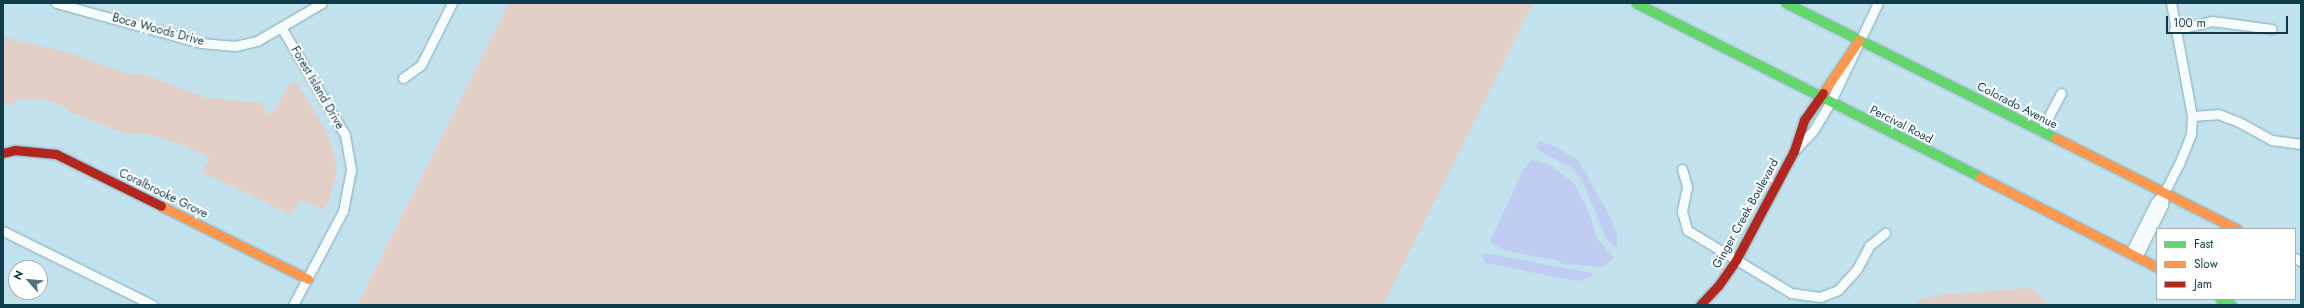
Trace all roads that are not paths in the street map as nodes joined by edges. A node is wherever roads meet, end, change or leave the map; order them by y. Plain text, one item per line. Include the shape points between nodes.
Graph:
1 (56, 3) edge
2 (322, 3) edge
3 (452, 3) edge
4 (1636, 3) edge
5 (1786, 3) edge
6 (1878, 3) edge
7 (2171, 3) edge
8 (282, 27) junction
9 (2271, 29) dead end
10 (2174, 30) junction
11 (1859, 40) junction
12 (404, 78) dead end
13 (2061, 93) dead end
14 (1819, 98) junction
15 (1830, 103) junction
16 (2192, 116) junction
17 (2041, 131) junction
18 (2301, 144) edge
19 (1794, 152) junction
20 (3, 153) edge
21 (1682, 169) dead end
22 (2164, 193) junction
23 (2235, 228) edge
24 (3, 231) edge
25 (1885, 233) dead end
26 (2133, 255) junction
27 (1736, 260) junction
28 (2156, 266) edge
29 (308, 279) junction
30 (2222, 300) edge
31 (153, 305) edge
32 (293, 305) edge
33 (1700, 305) edge
34 (2232, 305) edge

1 - 8 street, Boca Woods Drive via 202,43 235,46 257,41
2 - 8 street, Boca Woods Drive
3 - 12 street via 421,65
4 - 14 street, Percival Road
5 - 11 street, Colorado Avenue
6 - 11 street, Ginger Creek Boulevard
7 - 10 street
8 - 29 street, Forest Island Drive via 344,135 351,170 343,211
9 - 10 street via 2212,22
10 - 16 street
11 - 14 street, Ginger Creek Boulevard
11 - 15 street, Ginger Creek Boulevard via 1847,72
11 - 17 street, Colorado Avenue
13 - 17 street
14 - 15 street, Percival Road
14 - 19 street, Ginger Creek Boulevard via 1804,120
15 - 19 street, Ginger Creek Boulevard via 1813,130
15 - 26 street, Percival Road
16 - 18 street via 2218,114 2240,122 2272,140
16 - 22 street via 2191,134
17 - 22 street, Colorado Avenue
19 - 27 street, Ginger Creek Boulevard
20 - 29 street, Coralbrooke Grove via 16,150 56,154
21 - 27 street via 1687,187 1682,211 1687,230
22 - 23 street, Colorado Avenue
22 - 26 street via 2163,205
24 - 31 street
25 - 27 street via 1869,246 1857,269 1838,290 1820,296 1791,292
26 - 28 street, Percival Road
27 - 33 street, Ginger Creek Boulevard via 1718,286
29 - 32 street, Forest Island Drive
30 - 34 street

